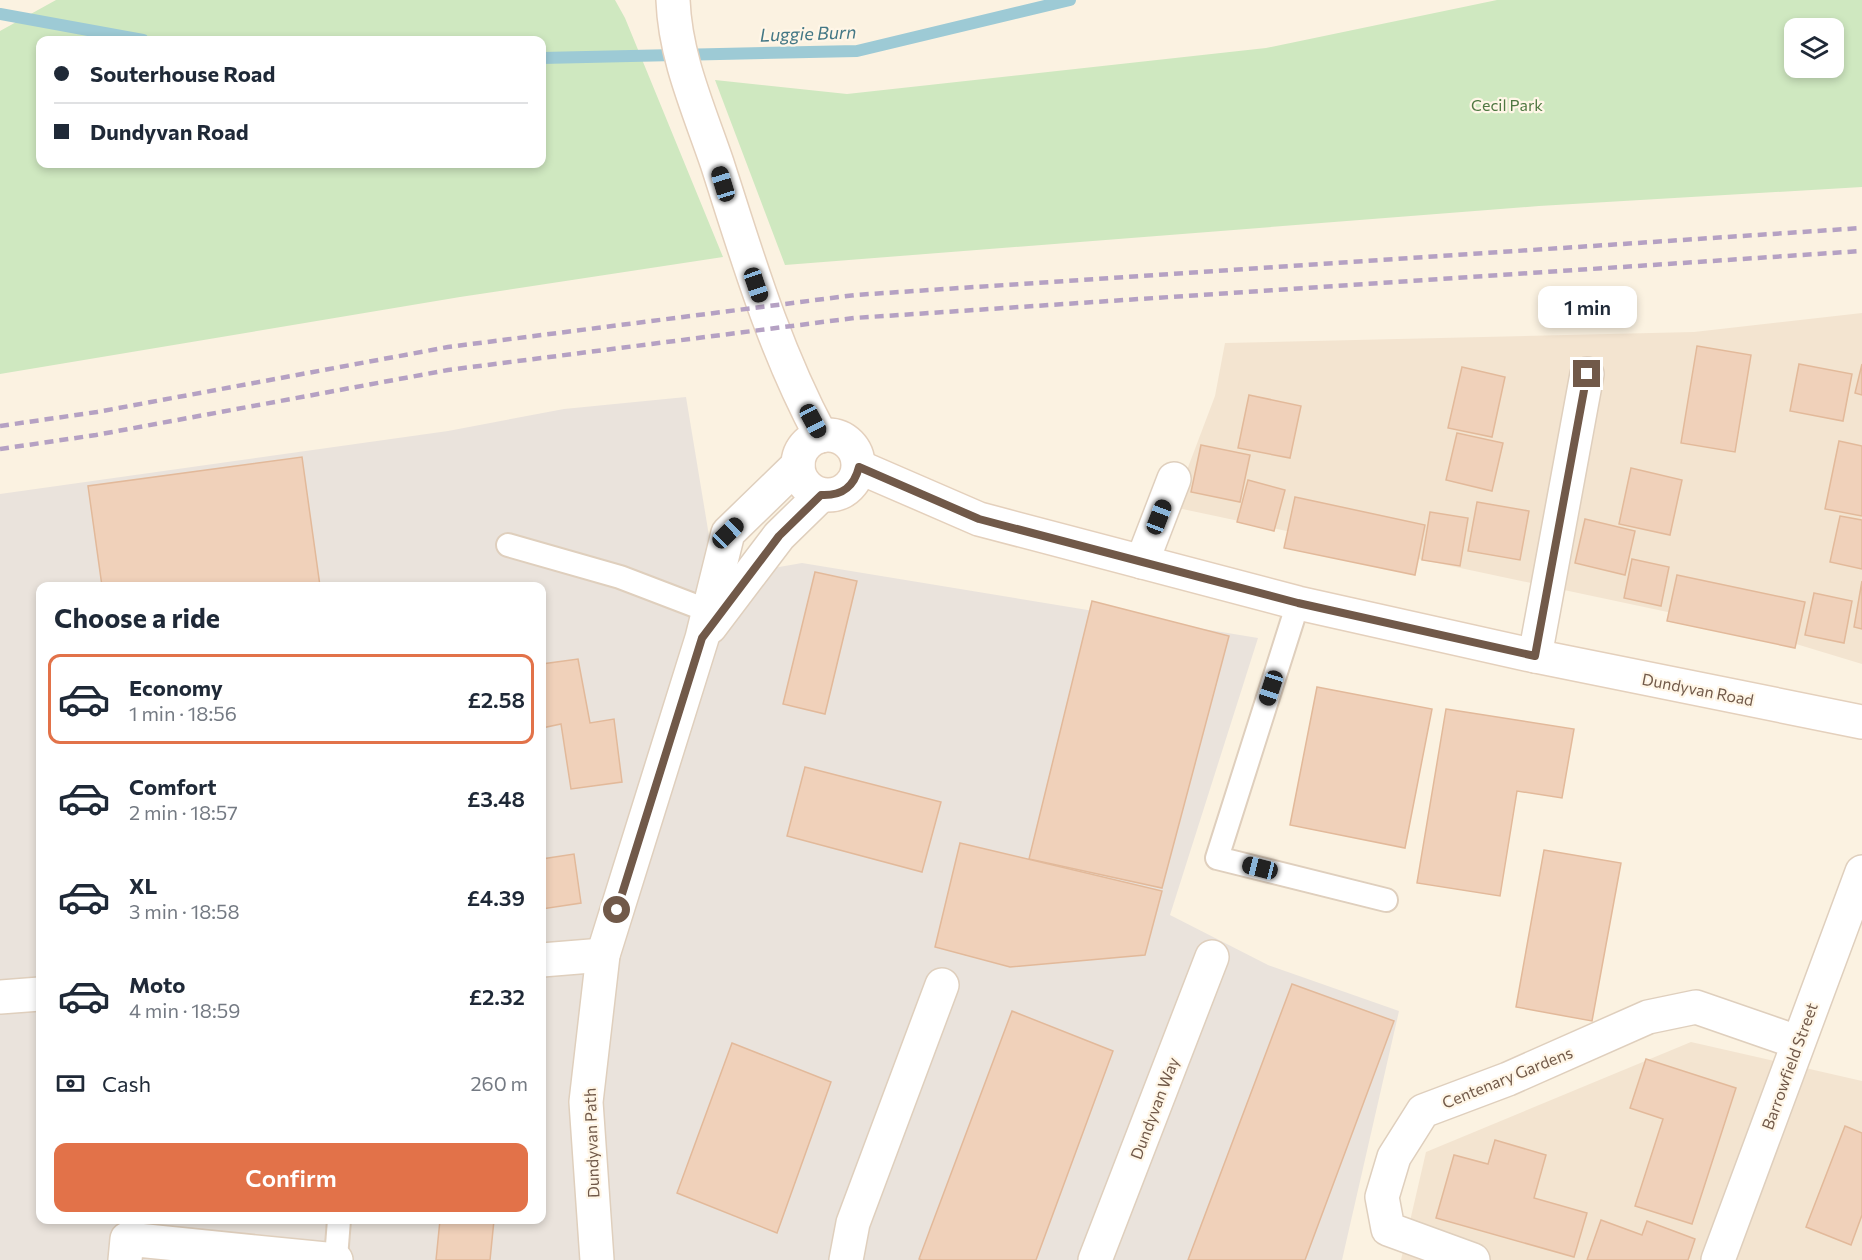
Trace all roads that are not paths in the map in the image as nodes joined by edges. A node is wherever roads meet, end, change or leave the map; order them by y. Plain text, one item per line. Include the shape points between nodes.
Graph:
1 (674, 6) edge
2 (1587, 374) dead end
3 (820, 436) junction
4 (798, 465) junction
5 (859, 467) junction
6 (1174, 479) dead end
7 (821, 495) junction
8 (508, 545) dead end
9 (1142, 562) junction
10 (1298, 603) junction
11 (705, 625) junction
12 (1535, 656) junction
13 (1862, 722) edge
14 (1862, 872) edge
15 (1386, 900) dead end
16 (603, 955) junction
17 (1212, 957) dead end
18 (546, 960) edge
19 (942, 985) dead end
20 (36, 994) edge
21 (0, 997) edge
22 (1797, 1042) junction
23 (339, 1224) edge
24 (127, 1240) edge
25 (336, 1259) edge
26 (597, 1260) edge
27 (846, 1260) edge
28 (1095, 1260) edge
29 (1473, 1260) edge
30 (1718, 1260) edge

1 - 3 street via 687,82 775,341
2 - 12 street
3 - 4 street via 802,450
3 - 5 street via 831,435 846,441 853,448
4 - 7 street via 805,484
4 - 11 street, Dundyvan Path via 728,533
5 - 7 street via 856,477 842,492
5 - 9 street, Dundyvan Road via 979,519
6 - 9 street
7 - 11 street via 779,536
8 - 11 lane via 620,577
9 - 10 street, Dundyvan Road
10 - 12 street, Dundyvan Road
10 - 15 lane via 1217,858
11 - 16 street, Dundyvan Path
12 - 13 street, Dundyvan Road
14 - 22 street, Barrowfield Street
16 - 18 street
16 - 26 street, Dundyvan Path via 586,1102
17 - 28 street, Dundyvan Way
19 - 27 street via 853,1223
20 - 21 street
22 - 29 street, Centenary Gardens via 1696,1008 1648,1017 1508,1079 1423,1111 1394,1157 1382,1197 1388,1230
22 - 30 street, Barrowfield Street
23 - 25 lane
24 - 25 street

